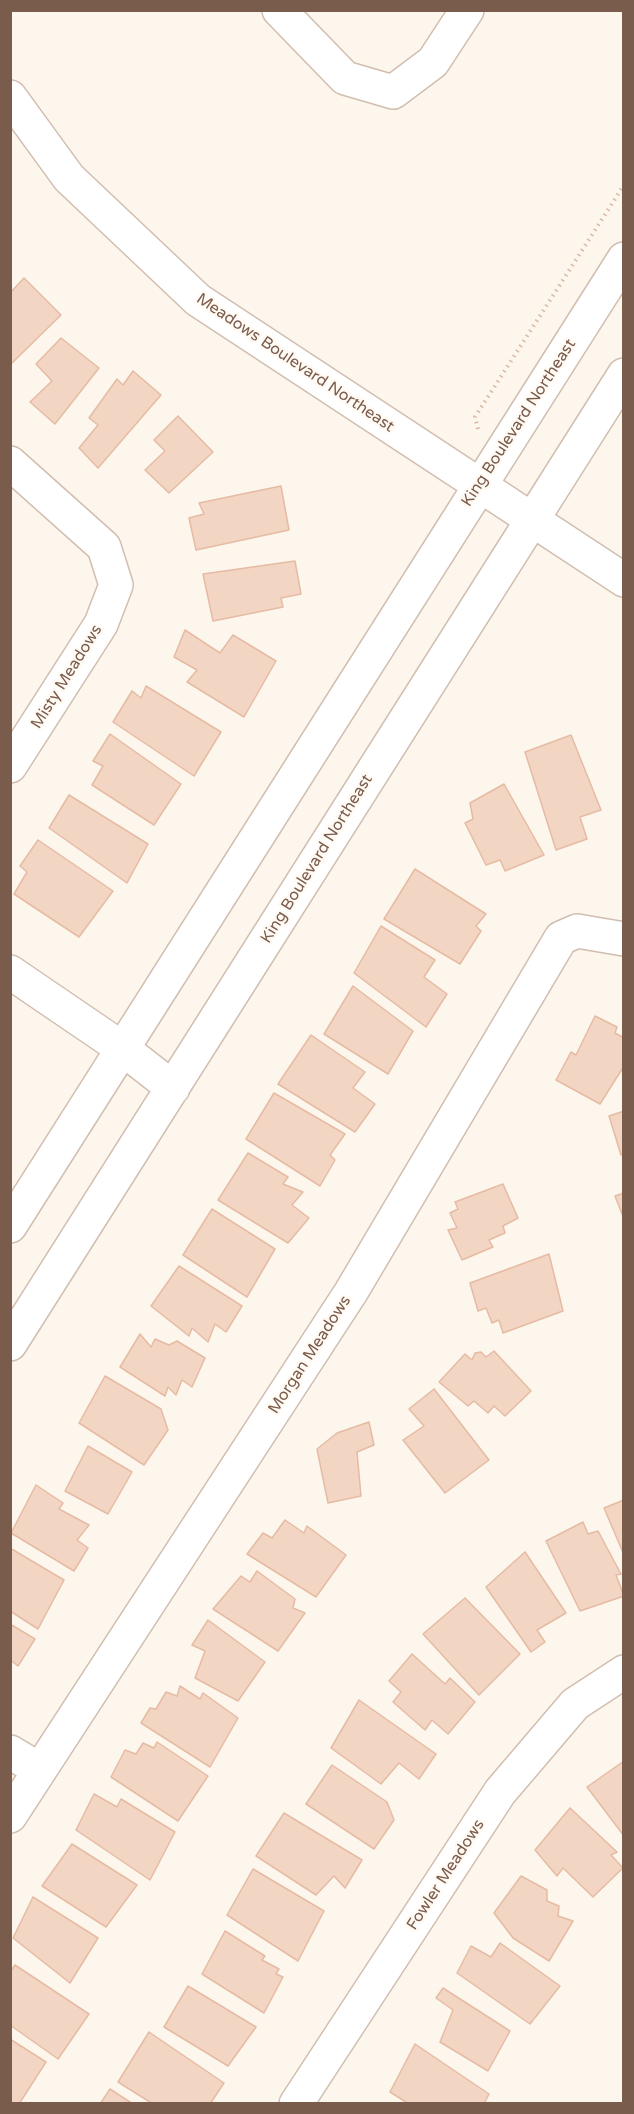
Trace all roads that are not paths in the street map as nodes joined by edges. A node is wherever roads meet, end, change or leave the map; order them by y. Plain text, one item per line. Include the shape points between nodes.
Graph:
1 (279, 10) edge
2 (467, 10) edge
3 (10, 97) edge
4 (624, 259) edge
5 (624, 375) edge
6 (10, 463) edge
7 (478, 486) junction
8 (531, 521) junction
9 (624, 580) edge
10 (10, 766) edge
11 (622, 938) edge
12 (10, 972) edge
13 (123, 1049) junction
14 (173, 1088) junction
15 (10, 1226) edge
16 (10, 1344) edge
17 (624, 1672) edge
18 (10, 1752) edge
19 (40, 1770) junction
20 (10, 1816) edge
21 (296, 2103) edge

1 - 2 street via 345,78 393,92 433,62
3 - 7 street, Meadows Boulevard Northeast via 69,178 198,300
4 - 7 street, King Boulevard Northeast
5 - 8 street, King Boulevard Northeast
6 - 10 street, Misty Meadows via 104,547 116,585 101,624
7 - 8 street, Meadows Boulevard Northeast
7 - 13 street, King Boulevard Northeast
8 - 9 street, Meadows Boulevard Northeast
8 - 14 street, King Boulevard Northeast
11 - 19 street, Morgan Meadows via 577,931 561,938 351,1292
12 - 13 street
13 - 14 street
13 - 15 street, King Boulevard Northeast
14 - 16 street, King Boulevard Northeast
17 - 21 street, Fowler Meadows via 575,1704 500,1792
18 - 19 street
19 - 20 street, Morgan Meadows

